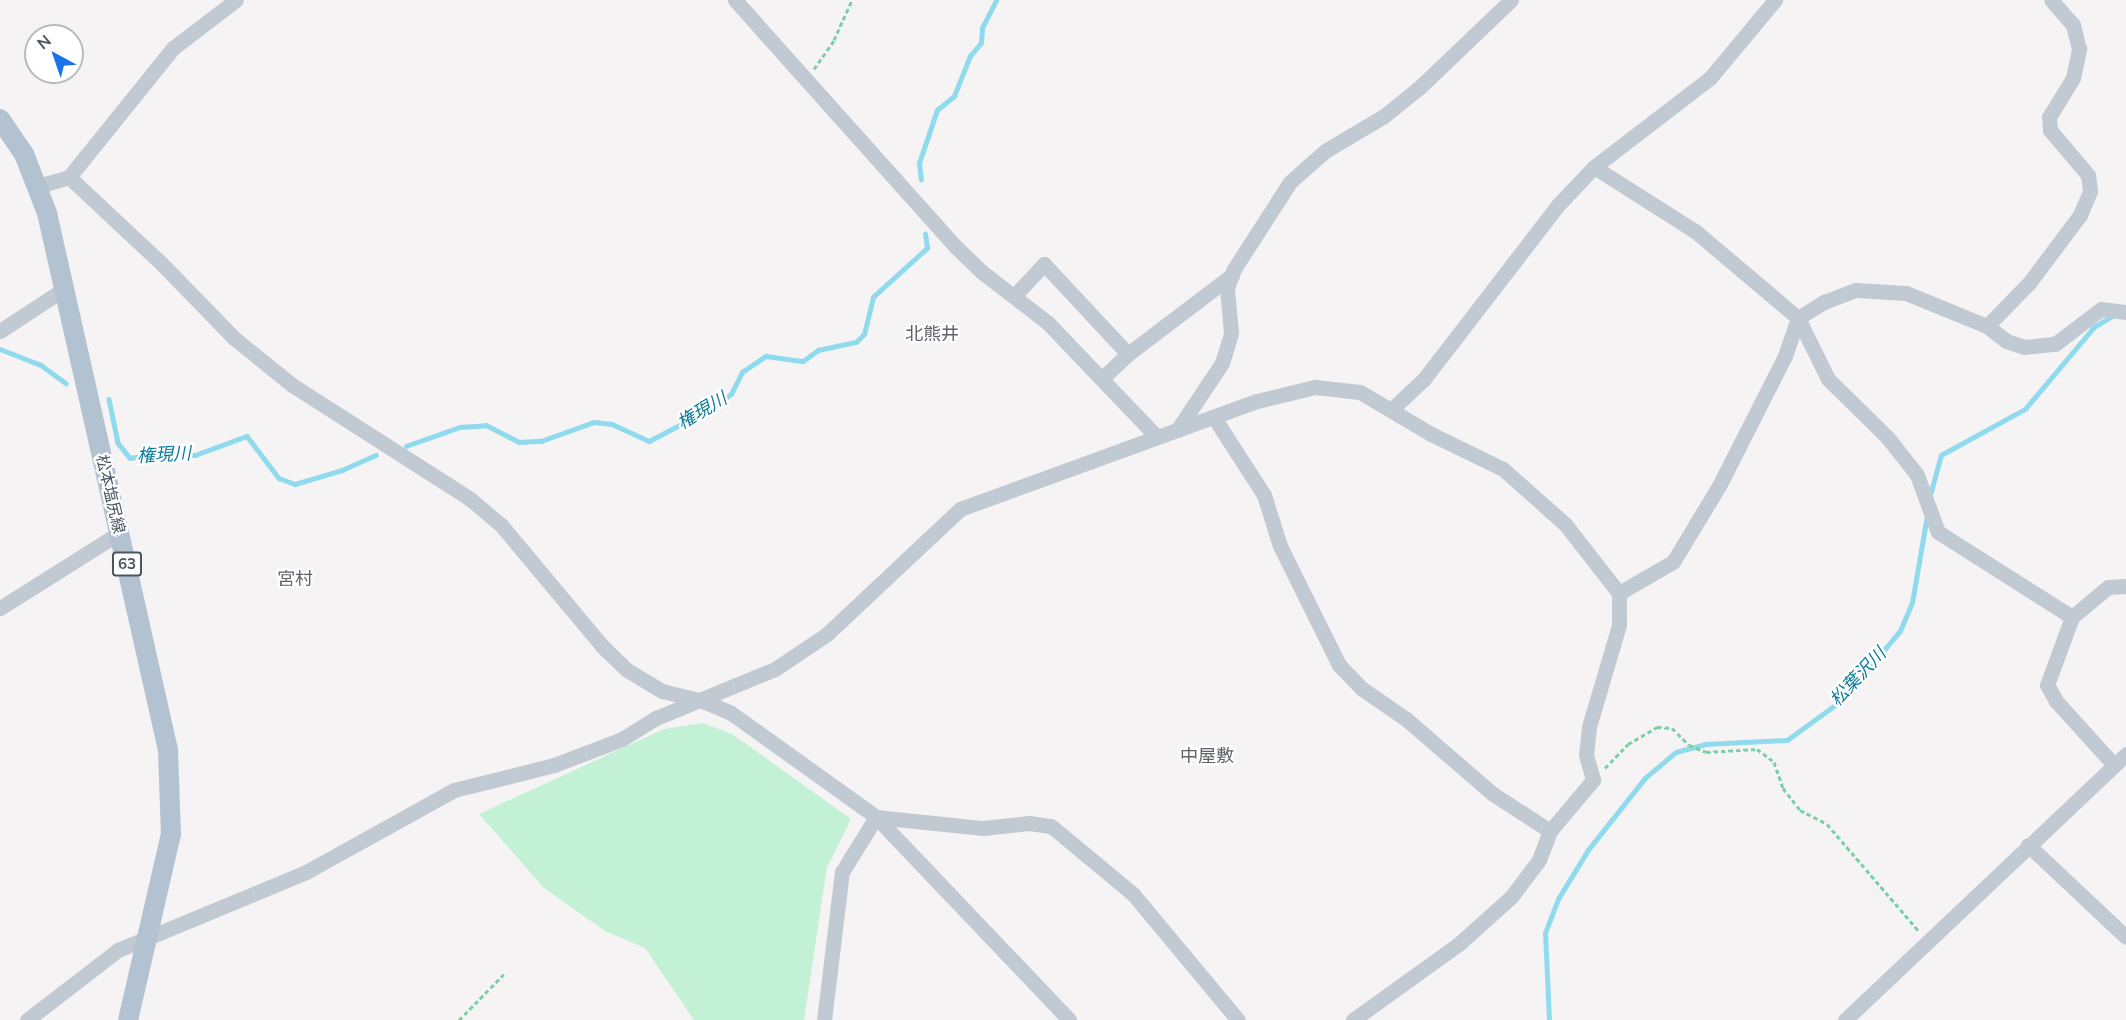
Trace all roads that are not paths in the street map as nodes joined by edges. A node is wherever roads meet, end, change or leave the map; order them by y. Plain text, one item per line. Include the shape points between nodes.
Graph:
1 (236, 0) edge
2 (735, 0) edge
3 (1511, 0) edge
4 (1775, 0) edge
5 (2051, 0) edge
6 (0, 119) edge
7 (1594, 166) junction
8 (69, 177) junction
9 (38, 186) junction
10 (1232, 275) junction
11 (64, 289) junction
12 (1014, 296) junction
13 (2126, 312) edge
14 (1798, 318) junction
15 (1987, 326) junction
16 (0, 330) edge
17 (1128, 354) junction
18 (1103, 377) junction
19 (1392, 409) junction
20 (1215, 419) junction
21 (1178, 429) junction
22 (1156, 436) junction
23 (119, 533) junction
24 (2126, 586) edge
25 (1619, 593) junction
26 (0, 608) edge
27 (2072, 617) junction
28 (704, 700) junction
29 (2126, 754) edge
30 (2114, 765) junction
31 (876, 817) junction
32 (1550, 831) junction
33 (2028, 845) junction
34 (149, 935) junction
35 (2126, 937) edge
36 (27, 1020) edge
37 (128, 1020) edge
38 (824, 1020) edge
39 (1069, 1020) edge
40 (1238, 1020) edge
41 (1353, 1020) edge
42 (1845, 1020) edge

1 - 8 street via 173,48
2 - 12 street via 956,248
3 - 10 street via 1420,87 1384,116 1325,151 1290,182 1255,232
4 - 7 street via 1710,78
5 - 15 street via 2073,24 2079,49 2073,78 2049,117 2050,130 2088,175 2090,191 2079,215 2029,284
6 - 9 main road, 松本塩尻線 / 63 via 24,154
7 - 14 street via 1695,231
7 - 19 street via 1559,204 1424,379
8 - 9 street
8 - 28 street via 234,338 292,386 470,499 501,525 603,647 627,669 662,691
9 - 11 main road, 松本塩尻線 / 63
10 - 17 street
10 - 21 street via 1227,288 1232,333 1222,363
11 - 16 street
11 - 23 main road, 松本塩尻線 / 63
12 - 17 street via 1044,264
12 - 18 street via 1048,322
13 - 15 street via 2101,309 2055,344 2043,347 2006,341
14 - 15 street via 1856,290 1906,293
14 - 25 street via 1785,356 1720,484 1673,562
14 - 27 street via 1828,379 1888,438 1917,475 1938,532
17 - 18 street
18 - 22 street
19 - 20 street via 1360,392 1315,387 1257,401
19 - 25 street via 1431,434 1503,469 1565,524
20 - 21 street
20 - 32 street via 1264,495 1280,546 1339,665 1361,688 1406,719 1493,794
21 - 22 street
22 - 28 street via 960,509 827,633 775,669
23 - 26 street
23 - 34 main road, 松本塩尻線 / 63 via 153,673 168,750 172,798 171,834
24 - 27 street via 2108,587
25 - 32 street via 1619,625 1589,727 1586,755 1593,780
27 - 30 street via 2047,685 2056,701
28 - 31 street via 731,713
28 - 34 street via 656,718 622,739 554,765 454,790 306,872
29 - 30 street
30 - 33 street
31 - 38 street via 842,872
31 - 39 street
31 - 40 street via 983,828 1029,823 1051,826 1133,894
32 - 41 street via 1539,860 1511,897 1460,943
33 - 35 street
33 - 42 street
34 - 36 street via 87,971
34 - 37 main road, 松本塩尻線 / 63

